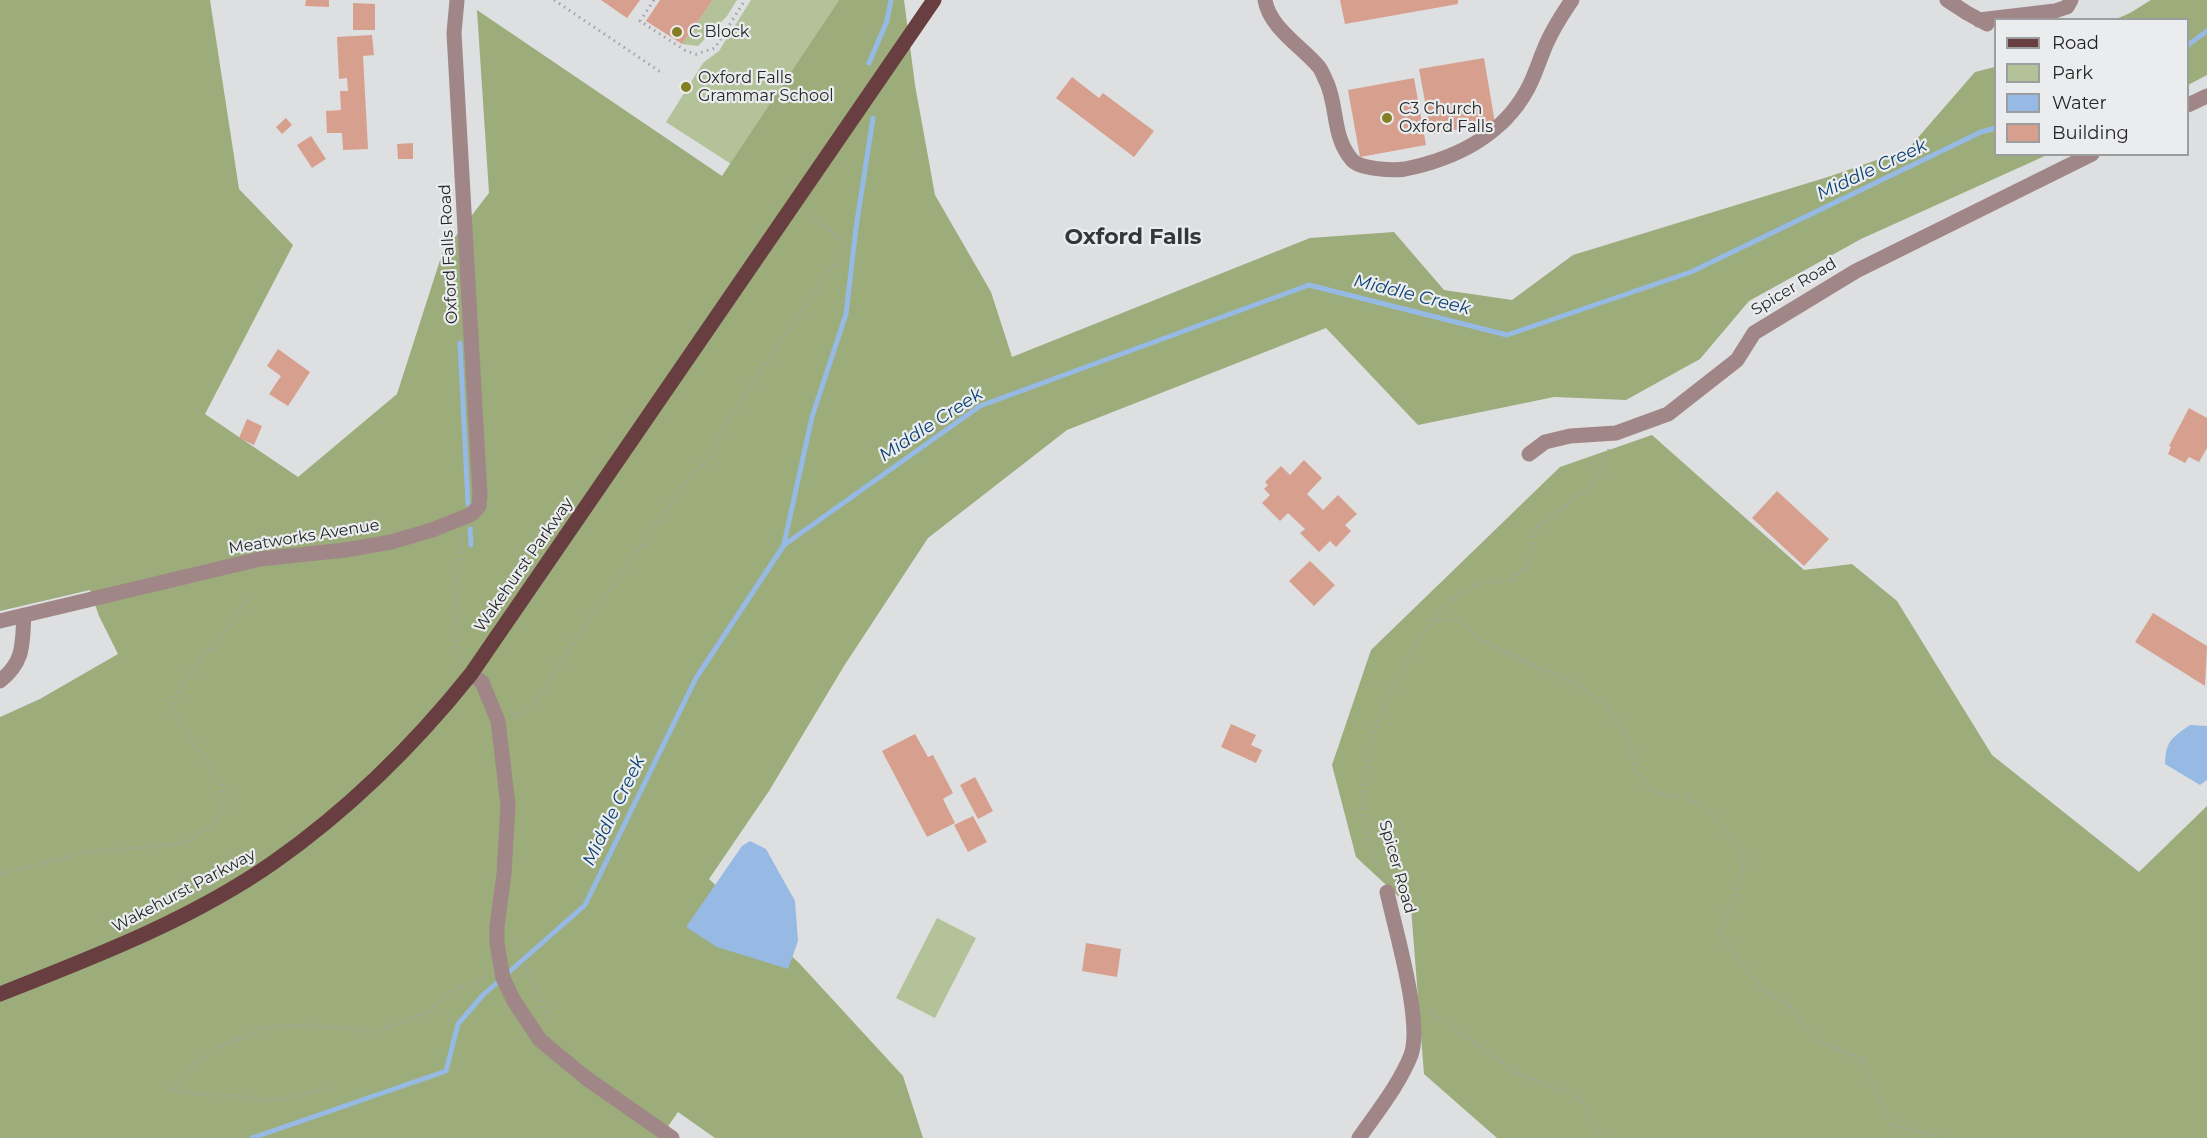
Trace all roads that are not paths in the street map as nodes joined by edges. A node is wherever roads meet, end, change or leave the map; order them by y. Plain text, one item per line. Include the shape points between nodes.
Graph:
1 (457, 0) edge
2 (934, 0) edge
3 (1265, 0) edge
4 (1572, 0) edge
5 (1947, 0) edge
6 (2071, 0) edge
7 (1994, 18) edge
8 (1996, 18) edge
9 (1979, 20) junction
10 (1994, 28) edge
11 (2207, 96) edge
12 (2189, 104) edge
13 (2088, 156) edge
14 (1529, 454) dead end
15 (479, 506) joint
16 (24, 615) junction
17 (0, 621) edge
18 (471, 674) junction
19 (0, 681) edge
20 (1387, 892) road end
21 (0, 994) edge
22 (672, 1138) edge
23 (1359, 1138) edge

1 - 15 street, Oxford Falls Road via 454,33
2 - 18 main road, Wakehurst Parkway
3 - 4 street via 1286,35 1320,68 1329,89 1335,126 1354,163 1395,171 1435,163 1470,147 1495,129 1523,98 1559,18
5 - 9 street
6 - 8 street via 2067,7 2055,11
7 - 9 street
9 - 10 street
11 - 12 street
13 - 14 street, Spicer Road via 1856,271 1754,333 1737,360 1668,414 1616,433 1545,442
15 - 16 street, Meatworks Avenue via 460,519 391,542 260,559
16 - 17 street, Meatworks Avenue
16 - 19 street via 22,652 13,670
18 - 21 main road, Wakehurst Parkway via 386,768 338,813 274,862 204,904 115,949
18 - 22 street via 482,682 498,721 508,805 496,926 503,978 540,1040 586,1078
20 - 23 street, Spicer Road via 1415,1032 1412,1053 1401,1076

